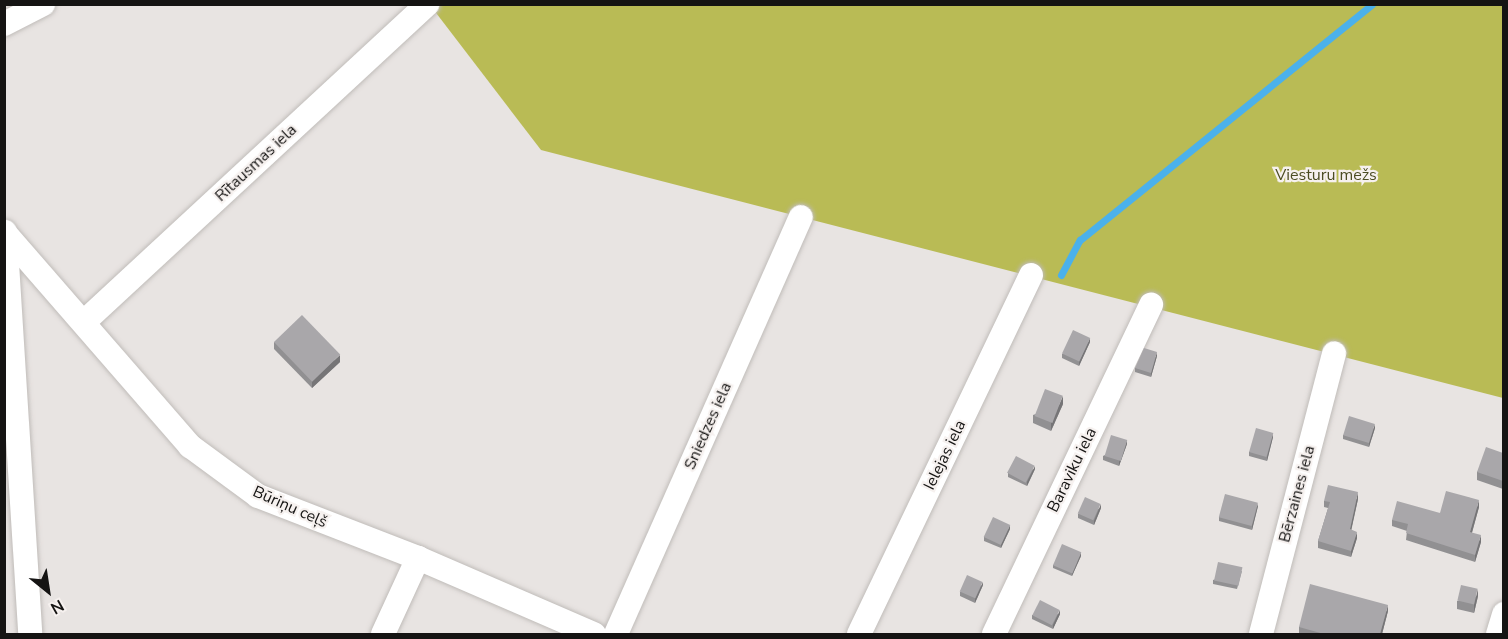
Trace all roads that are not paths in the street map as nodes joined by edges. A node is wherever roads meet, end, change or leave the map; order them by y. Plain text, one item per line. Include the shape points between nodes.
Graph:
1 (43, 4) edge
2 (428, 4) edge
3 (4, 24) edge
4 (801, 217) dead end
5 (4, 232) edge
6 (1031, 275) dead end
7 (1151, 305) dead end
8 (84, 322) junction
9 (1334, 354) dead end
10 (418, 558) junction
11 (1503, 614) edge
12 (30, 634) edge
13 (383, 634) edge
14 (594, 634) edge
15 (616, 634) edge
16 (859, 634) edge
17 (994, 634) edge
18 (1261, 634) edge
19 (1498, 634) edge

1 - 3 street
2 - 8 street, Rītausmas iela
4 - 15 street, Sniedzes iela
5 - 8 street, Būriņu ceļš
5 - 12 street
6 - 16 street, Ielejas iela
7 - 17 street, Baraviku iela
8 - 10 street, Būriņu ceļš via 190,446 258,496
9 - 18 street, Bērzaines iela
10 - 13 street
10 - 14 street, Būriņu ceļš
11 - 19 street

